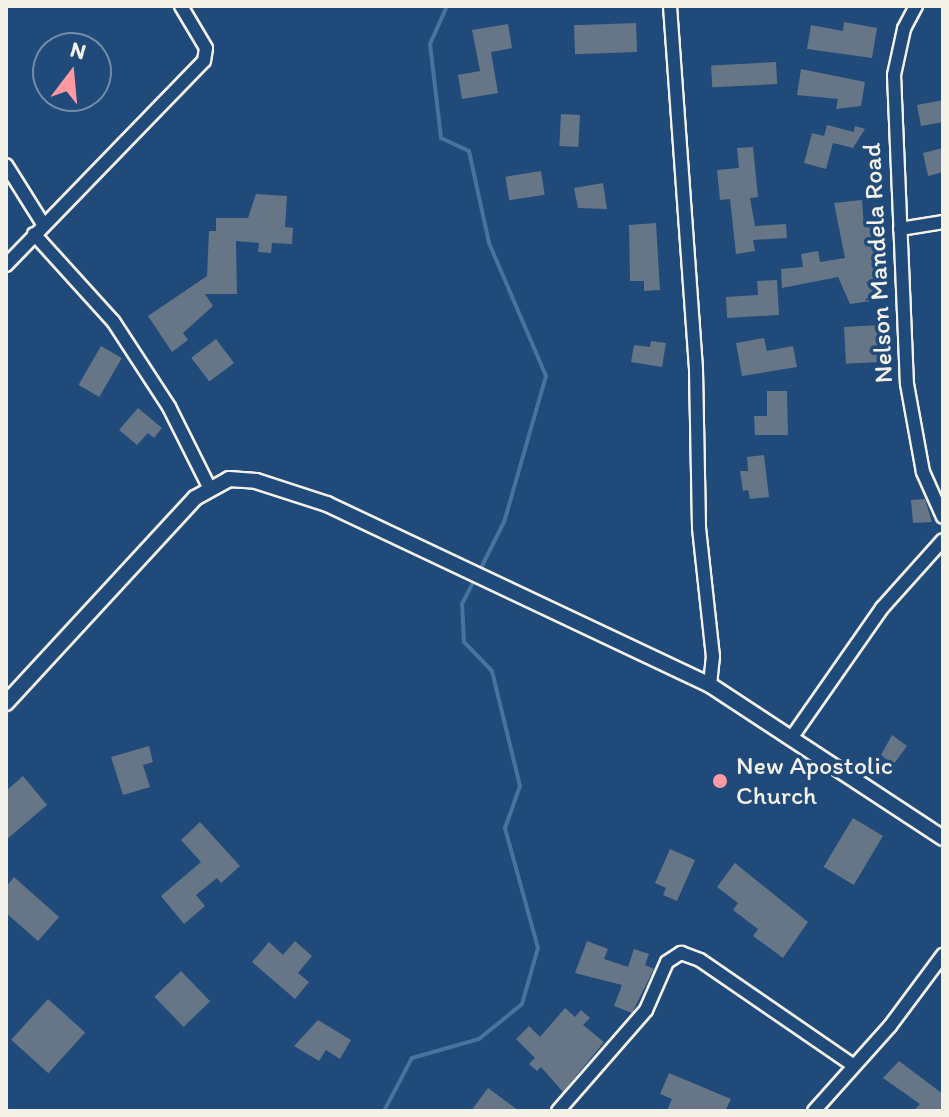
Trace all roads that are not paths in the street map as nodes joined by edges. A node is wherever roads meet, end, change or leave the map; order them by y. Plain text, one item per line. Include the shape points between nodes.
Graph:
1 (181, 6) edge
2 (670, 6) edge
3 (916, 6) edge
4 (6, 165) edge
5 (943, 222) edge
6 (43, 224) junction
7 (900, 229) junction
8 (34, 234) junction
9 (6, 265) edge
10 (209, 487) junction
11 (943, 517) edge
12 (943, 540) edge
13 (710, 685) junction
14 (6, 703) edge
15 (792, 737) junction
16 (943, 838) edge
17 (943, 955) edge
18 (853, 1065) junction
19 (558, 1111) edge
20 (814, 1111) edge

1 - 6 street via 206,48 204,61
2 - 13 street via 696,370 699,528 713,656
3 - 7 street, Nelson Mandela Road via 904,29 894,75
4 - 6 street
5 - 7 street
6 - 8 street
7 - 11 street, Nelson Mandela Road via 907,384 923,472
8 - 9 street
8 - 10 street via 113,321 169,407
10 - 13 street via 229,479 256,481 327,504
10 - 14 street
12 - 15 street via 882,608
13 - 15 street
15 - 16 street
17 - 18 street
18 - 19 street via 700,960 681,953 667,962 646,1010
18 - 20 street

